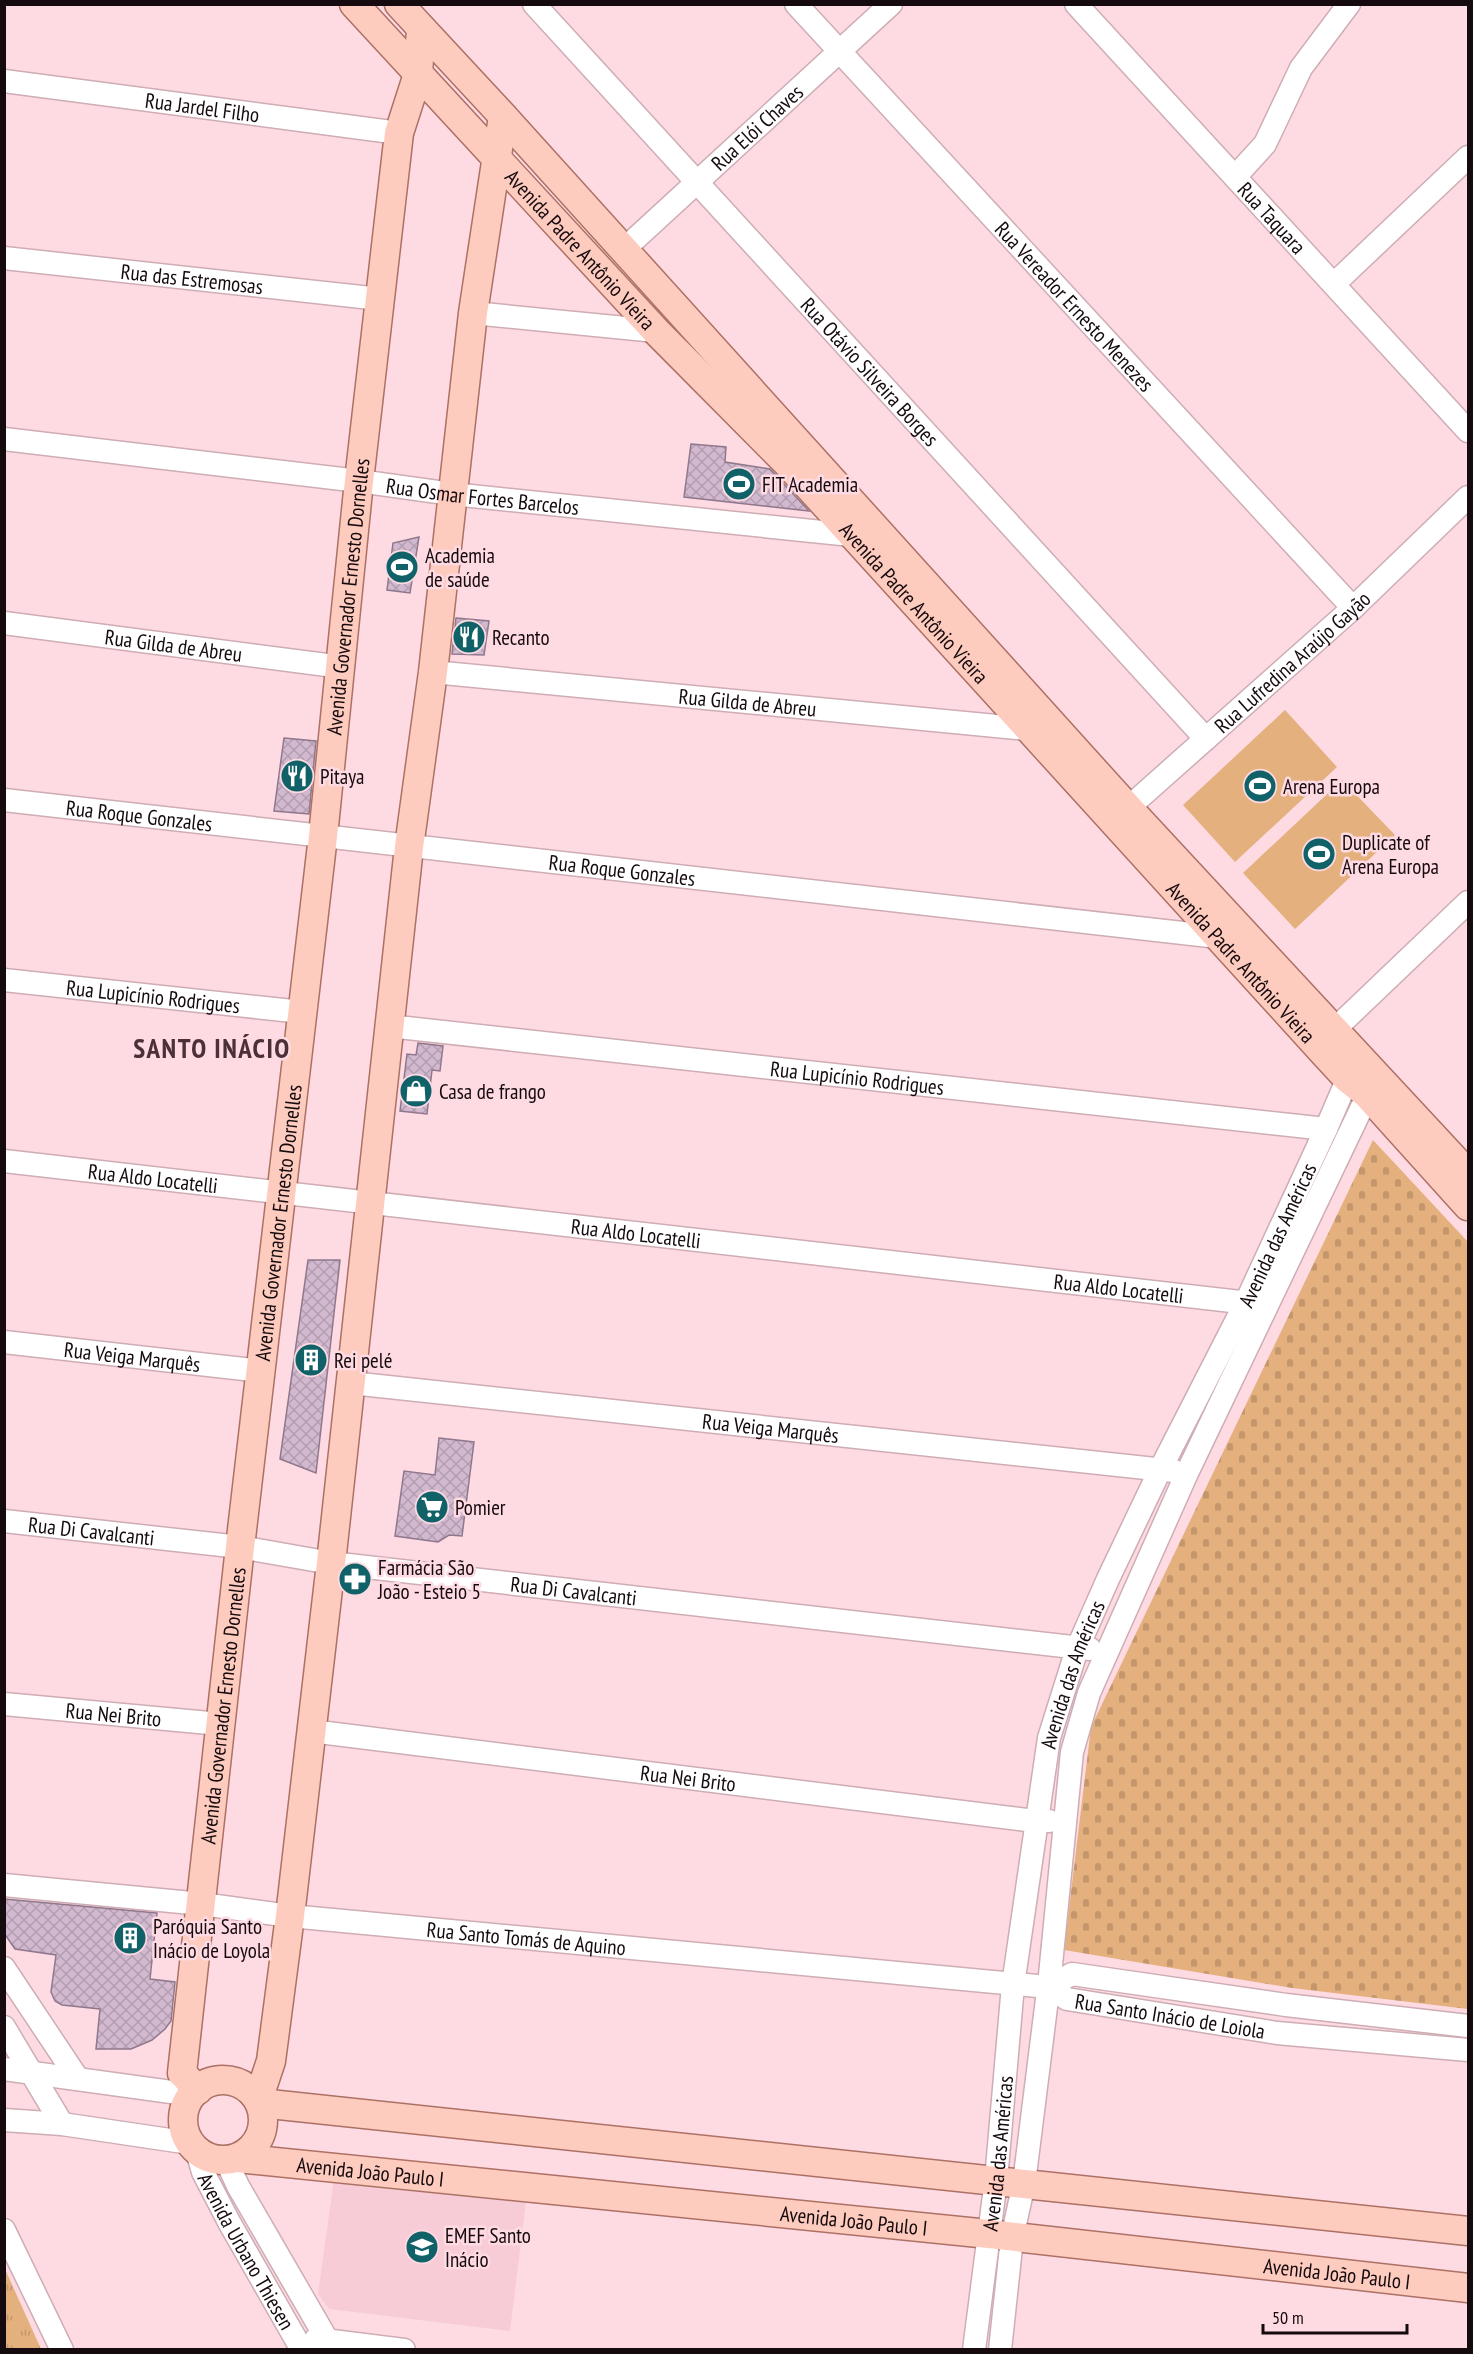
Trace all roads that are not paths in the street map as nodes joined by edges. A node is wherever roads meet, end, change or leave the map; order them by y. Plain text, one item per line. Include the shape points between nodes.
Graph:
1 (354, 4) edge
2 (399, 4) edge
3 (534, 4) edge
4 (796, 4) edge
5 (891, 4) edge
6 (1076, 4) edge
7 (1349, 4) edge
8 (421, 29) junction
9 (840, 52) junction
10 (418, 74) junction
11 (4, 81) edge
12 (502, 116) junction
13 (399, 133) junction
14 (495, 157) junction
15 (1468, 157) edge
16 (1235, 177) junction
17 (696, 183) junction
18 (622, 251) junction
19 (4, 258) edge
20 (1334, 284) junction
21 (380, 299) junction
22 (473, 313) junction
23 (656, 331) junction
24 (1468, 431) edge
25 (4, 439) edge
26 (359, 481) junction
27 (452, 494) junction
28 (1468, 497) edge
29 (851, 534) junction
30 (888, 542) junction
31 (1353, 608) junction
32 (4, 623) edge
33 (342, 667) junction
34 (433, 672) junction
35 (1029, 729) junction
36 (1062, 734) junction
37 (1206, 739) junction
38 (4, 800) edge
39 (1122, 816) junction
40 (323, 836) junction
41 (409, 847) junction
42 (1468, 902) edge
43 (1226, 930) junction
44 (4, 980) edge
45 (302, 1012) junction
46 (389, 1026) junction
47 (1329, 1040) junction
48 (1362, 1076) junction
49 (1326, 1129) junction
50 (4, 1161) edge
51 (1468, 1174) edge
52 (281, 1192) junction
53 (370, 1201) junction
54 (1468, 1206) edge
55 (1246, 1302) junction
56 (1268, 1305) junction
57 (4, 1342) edge
58 (261, 1371) junction
59 (351, 1383) junction
60 (1160, 1470) junction
61 (1187, 1473) junction
62 (4, 1521) edge
63 (240, 1548) junction
64 (331, 1563) junction
65 (1077, 1649) junction
66 (1108, 1650) junction
67 (4, 1704) edge
68 (220, 1724) junction
69 (311, 1731) junction
70 (1065, 1820) junction
71 (1035, 1821) junction
72 (4, 1886) edge
73 (202, 1904) junction
74 (290, 1916) junction
75 (4, 1968) edge
76 (1013, 1985) junction
77 (1048, 1987) junction
78 (1468, 2026) edge
79 (4, 2027) edge
80 (1468, 2050) edge
81 (4, 2069) edge
82 (30, 2072) junction
83 (78, 2079) junction
84 (195, 2092) junction
85 (259, 2102) junction
86 (4, 2120) edge
87 (62, 2124) junction
88 (194, 2147) junction
89 (232, 2159) junction
90 (996, 2180) junction
91 (1024, 2183) junction
92 (4, 2229) edge
93 (1468, 2231) edge
94 (1000, 2236) junction
95 (1468, 2288) edge
96 (298, 2342) edge
97 (330, 2345) edge
98 (62, 2349) edge
99 (404, 2349) edge
100 (975, 2349) edge
101 (1000, 2349) edge

1 - 10 main road, Avenida Padre Antônio Vieira
2 - 8 main road, Avenida Padre Antônio Vieira
3 - 17 street, Rua Otávio Silveira Borges
4 - 9 street, Rua Vereador Ernesto Menezes
5 - 9 street, Rua Elói Chaves
6 - 16 street, Rua Taquara
7 - 16 street via 1301,68 1265,144
8 - 10 main road, Avenida Governador Ernesto Dornelles
8 - 12 main road, Avenida Padre Antônio Vieira
9 - 17 street, Rua Elói Chaves
9 - 31 street, Rua Vereador Ernesto Menezes
10 - 13 main road, Avenida Governador Ernesto Dornelles
10 - 14 main road, Avenida Padre Antônio Vieira
11 - 13 street, Rua Jardel Filho
12 - 14 main road
12 - 18 main road, Avenida Padre Antônio Vieira
13 - 21 main road, Avenida Governador Ernesto Dornelles
14 - 22 main road
14 - 23 main road, Avenida Padre Antônio Vieira
15 - 20 street
16 - 20 street, Rua Taquara
17 - 18 street, Rua Elói Chaves
17 - 37 street, Rua Otávio Silveira Borges
18 - 30 main road, Avenida Padre Antônio Vieira
19 - 21 street, Rua das Estremosas
20 - 24 street, Rua Taquara
21 - 26 main road, Avenida Governador Ernesto Dornelles
22 - 23 street
22 - 27 main road
23 - 29 main road, Avenida Padre Antônio Vieira via 789,465
25 - 26 street, Rua Osmar Fortes Barcelos
26 - 27 street, Rua Osmar Fortes Barcelos
26 - 33 main road, Avenida Governador Ernesto Dornelles
27 - 29 street, Rua Osmar Fortes Barcelos
27 - 34 main road
28 - 31 street, Rua Lufredina Araújo Gayão
29 - 30 street, Rua Osmar Fortes Barcelos
29 - 35 main road, Avenida Padre Antônio Vieira
30 - 36 main road, Avenida Padre Antônio Vieira
31 - 37 street, Rua Lufredina Araújo Gayão
32 - 33 street, Rua Gilda de Abreu
33 - 40 main road, Avenida Governador Ernesto Dornelles
34 - 35 street, Rua Gilda de Abreu
34 - 41 main road
35 - 36 street, Rua Gilda de Abreu
35 - 39 main road, Avenida Padre Antônio Vieira
36 - 39 main road, Avenida Padre Antônio Vieira
37 - 39 street, Rua Lufredina Araújo Gayão
38 - 40 street, Rua Roque Gonzales
39 - 43 main road, Avenida Padre Antônio Vieira
40 - 41 street, Rua Roque Gonzales
40 - 45 main road, Avenida Governador Ernesto Dornelles
41 - 43 street, Rua Roque Gonzales
41 - 46 main road
42 - 47 street
43 - 47 main road, Avenida Padre Antônio Vieira
44 - 45 street, Rua Lupicínio Rodrigues
45 - 52 main road, Avenida Governador Ernesto Dornelles
46 - 49 street, Rua Lupicínio Rodrigues
46 - 53 main road
47 - 48 main road, Avenida Padre Antônio Vieira
48 - 49 street, Avenida das Américas
48 - 51 main road, Avenida Padre Antônio Vieira
48 - 54 main road, Avenida Padre Antônio Vieira
48 - 56 street, Avenida das Américas
49 - 55 street, Avenida das Américas
50 - 52 street, Rua Aldo Locatelli
52 - 53 street, Rua Aldo Locatelli
52 - 58 main road, Avenida Governador Ernesto Dornelles
53 - 55 street, Rua Aldo Locatelli
53 - 59 main road
55 - 56 street, Rua Aldo Locatelli
55 - 60 street, Avenida das Américas
56 - 61 street, Avenida das Américas
57 - 58 street, Rua Veiga Marquês
58 - 63 main road, Avenida Governador Ernesto Dornelles
59 - 60 street, Rua Veiga Marquês
59 - 64 main road
60 - 61 street, Rua Veiga Marquês
60 - 65 street, Avenida das Américas
61 - 66 street, Avenida das Américas
62 - 63 street, Rua Di Cavalcanti
63 - 64 street, Rua Di Cavalcanti
63 - 68 main road, Avenida Governador Ernesto Dornelles
64 - 65 street, Rua Di Cavalcanti
64 - 69 main road
65 - 66 street, Rua Di Cavalcanti
65 - 71 street, Avenida das Américas via 1049,1738
66 - 70 street, Avenida das Américas via 1089,1693 1072,1752
67 - 68 street, Rua Nei Brito
68 - 73 main road, Avenida Governador Ernesto Dornelles
69 - 71 street, Rua Nei Brito
69 - 74 main road
70 - 71 street, Rua Nei Brito
70 - 77 street, Avenida das Américas
71 - 76 street, Avenida das Américas
72 - 73 street, Rua Santo Tomás de Aquino
73 - 74 street, Rua Santo Tomás de Aquino
73 - 84 main road, Avenida Governador Ernesto Dornelles via 182,2073
74 - 76 street, Rua Santo Tomás de Aquino
74 - 85 main road via 271,2061
75 - 83 street
76 - 77 street, Rua Santo Tomás de Aquino
76 - 90 street, Avenida das Américas
77 - 78 street, Rua Santo Inácio de Loiola via 1072,1974
77 - 80 street, Rua Santo Inácio de Loiola via 1067,1999 1277,2033
77 - 91 street, Avenida das Américas
79 - 82 street
81 - 82 street
82 - 83 street
82 - 87 street
83 - 84 street
84 - 85 main road via 219,2081 230,2081 250,2091
84 - 88 main road via 184,2114 185,2133
85 - 89 main road via 263,2114 260,2136 247,2153
85 - 90 main road
86 - 87 street
87 - 88 street
88 - 89 main road via 216,2160
88 - 96 street, Avenida Urbano Thiesen via 224,2212
89 - 94 main road, Avenida João Paulo I
89 - 97 street, Avenida Urbano Thiesen via 237,2186
90 - 91 main road
90 - 94 street, Avenida das Américas
91 - 93 main road
91 - 94 street, Avenida das Américas
92 - 98 street
94 - 95 main road, Avenida João Paulo I
94 - 100 street, Avenida das Américas
94 - 101 street, Avenida das Américas
96 - 97 street
97 - 99 street

